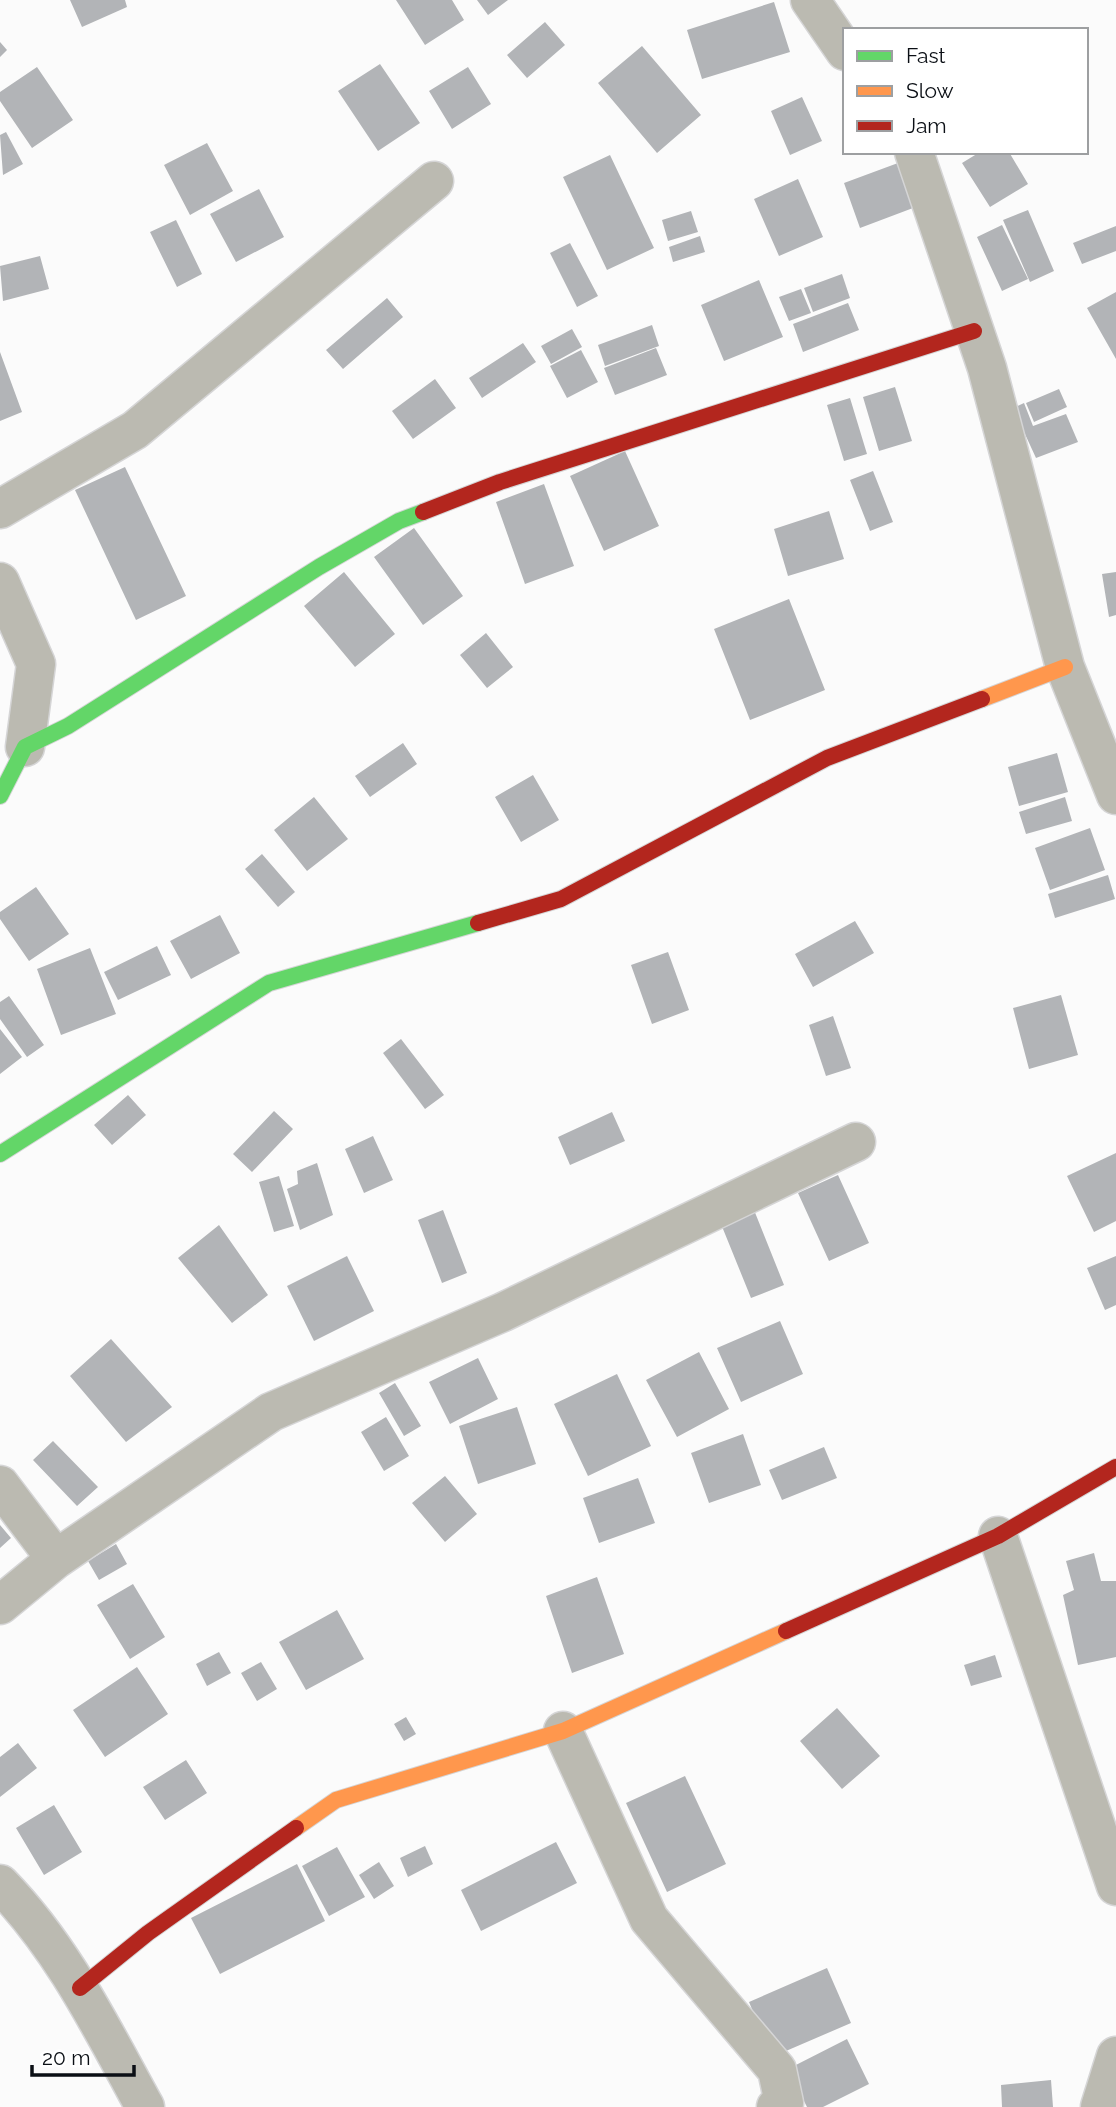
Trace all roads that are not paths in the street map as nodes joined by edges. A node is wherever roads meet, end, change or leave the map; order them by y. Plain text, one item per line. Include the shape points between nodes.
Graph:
1 (810, 0) edge
2 (843, 48) edge
3 (915, 154) edge
4 (434, 181) dead end
5 (974, 331) junction
6 (0, 509) edge
7 (0, 582) edge
8 (1065, 667) junction
9 (25, 747) junction
10 (1116, 794) edge
11 (0, 796) edge
12 (856, 1142) dead end
13 (0, 1154) edge
14 (1116, 1467) edge
15 (0, 1485) edge
16 (998, 1536) junction
17 (56, 1559) junction
18 (0, 1605) edge
19 (563, 1731) junction
20 (0, 1884) edge
21 (1116, 1885) edge
22 (16, 1923) edge
23 (80, 1988) junction
24 (1116, 2056) edge
25 (145, 2107) edge
26 (776, 2107) edge
27 (1100, 2107) edge

1 - 2 street
3 - 5 street
4 - 6 street via 135,430
5 - 8 street
5 - 9 street via 500,482 399,521 68,726
7 - 9 street via 36,664
8 - 10 street
8 - 13 street via 827,758 561,899 269,983
9 - 11 street
12 - 17 street via 503,1312 271,1412
14 - 16 street
15 - 17 street
16 - 19 street
16 - 21 street
17 - 18 street
19 - 23 street via 336,1800 148,1933
19 - 26 street via 649,1919 777,2070 784,2103
20 - 22 street
22 - 23 street
23 - 25 street
24 - 27 street

